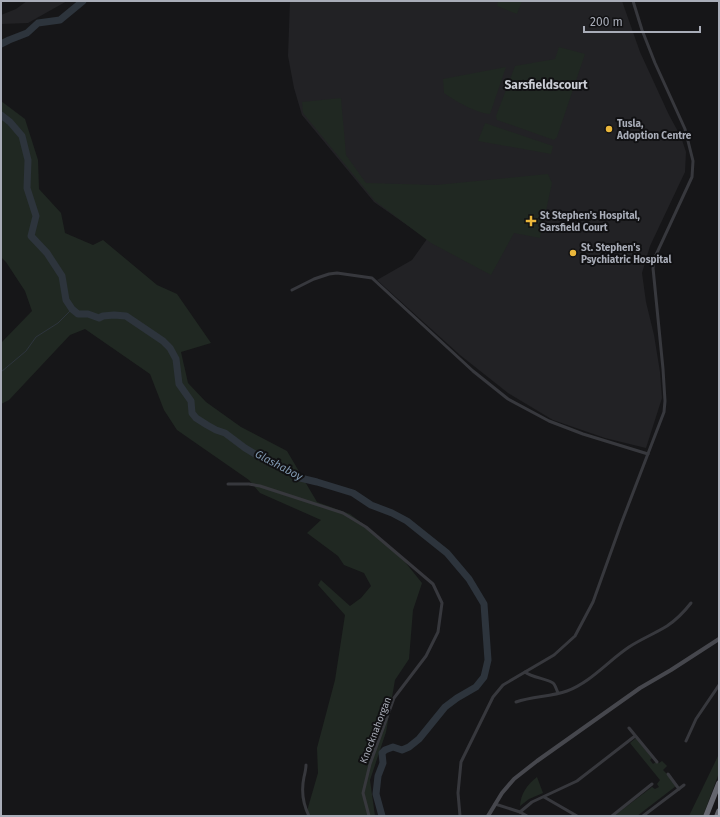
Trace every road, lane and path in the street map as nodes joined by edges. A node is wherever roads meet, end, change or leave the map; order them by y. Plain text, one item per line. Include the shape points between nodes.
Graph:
1 (633, 1) edge
2 (292, 290) dead end
3 (648, 454) junction
4 (228, 484) dead end
5 (691, 603) dead end
6 (719, 638) edge
7 (525, 672) junction
8 (719, 685) edge
9 (558, 693) junction
10 (516, 702) dead end
11 (629, 728) dead end
12 (635, 736) junction
13 (686, 741) dead end
14 (657, 762) dead end
15 (306, 765) dead end
16 (668, 774) dead end
17 (719, 783) edge
18 (652, 784) dead end
19 (684, 785) dead end
20 (679, 789) junction
21 (544, 797) junction
22 (495, 804) junction
23 (719, 811) edge
24 (520, 812) junction
25 (309, 816) edge
26 (369, 816) edge
27 (460, 816) edge
28 (488, 816) edge
29 (527, 816) edge
30 (577, 816) edge
31 (612, 816) edge
32 (643, 816) edge
33 (706, 816) edge
34 (717, 816) edge

1 - 3 street via 655,63 685,129 693,161 692,177 655,257 653,268 665,401 664,412
2 - 3 street via 329,274 372,278 473,371 508,399 549,421
3 - 7 street via 593,602 575,636 554,655
4 - 26 street, Knocknahorgan via 260,486 343,513 366,527 433,584 442,604 438,632 426,656 394,698 370,764 364,793
5 - 9 street via 681,616 667,626 630,646 581,684
6 - 22 main road via 640,688 537,761 514,780
7 - 9 street via 530,676 551,681
7 - 27 street via 503,685 493,697 461,762 458,793
8 - 13 street via 696,719
9 - 10 street
11 - 12 street
12 - 14 street
12 - 21 street via 577,781
15 - 25 street via 303,800
16 - 20 street
17 - 33 highway
18 - 31 street
19 - 20 street
20 - 32 street
21 - 24 street via 532,802
21 - 30 street
22 - 24 street
22 - 28 main road
23 - 34 highway
24 - 29 street

